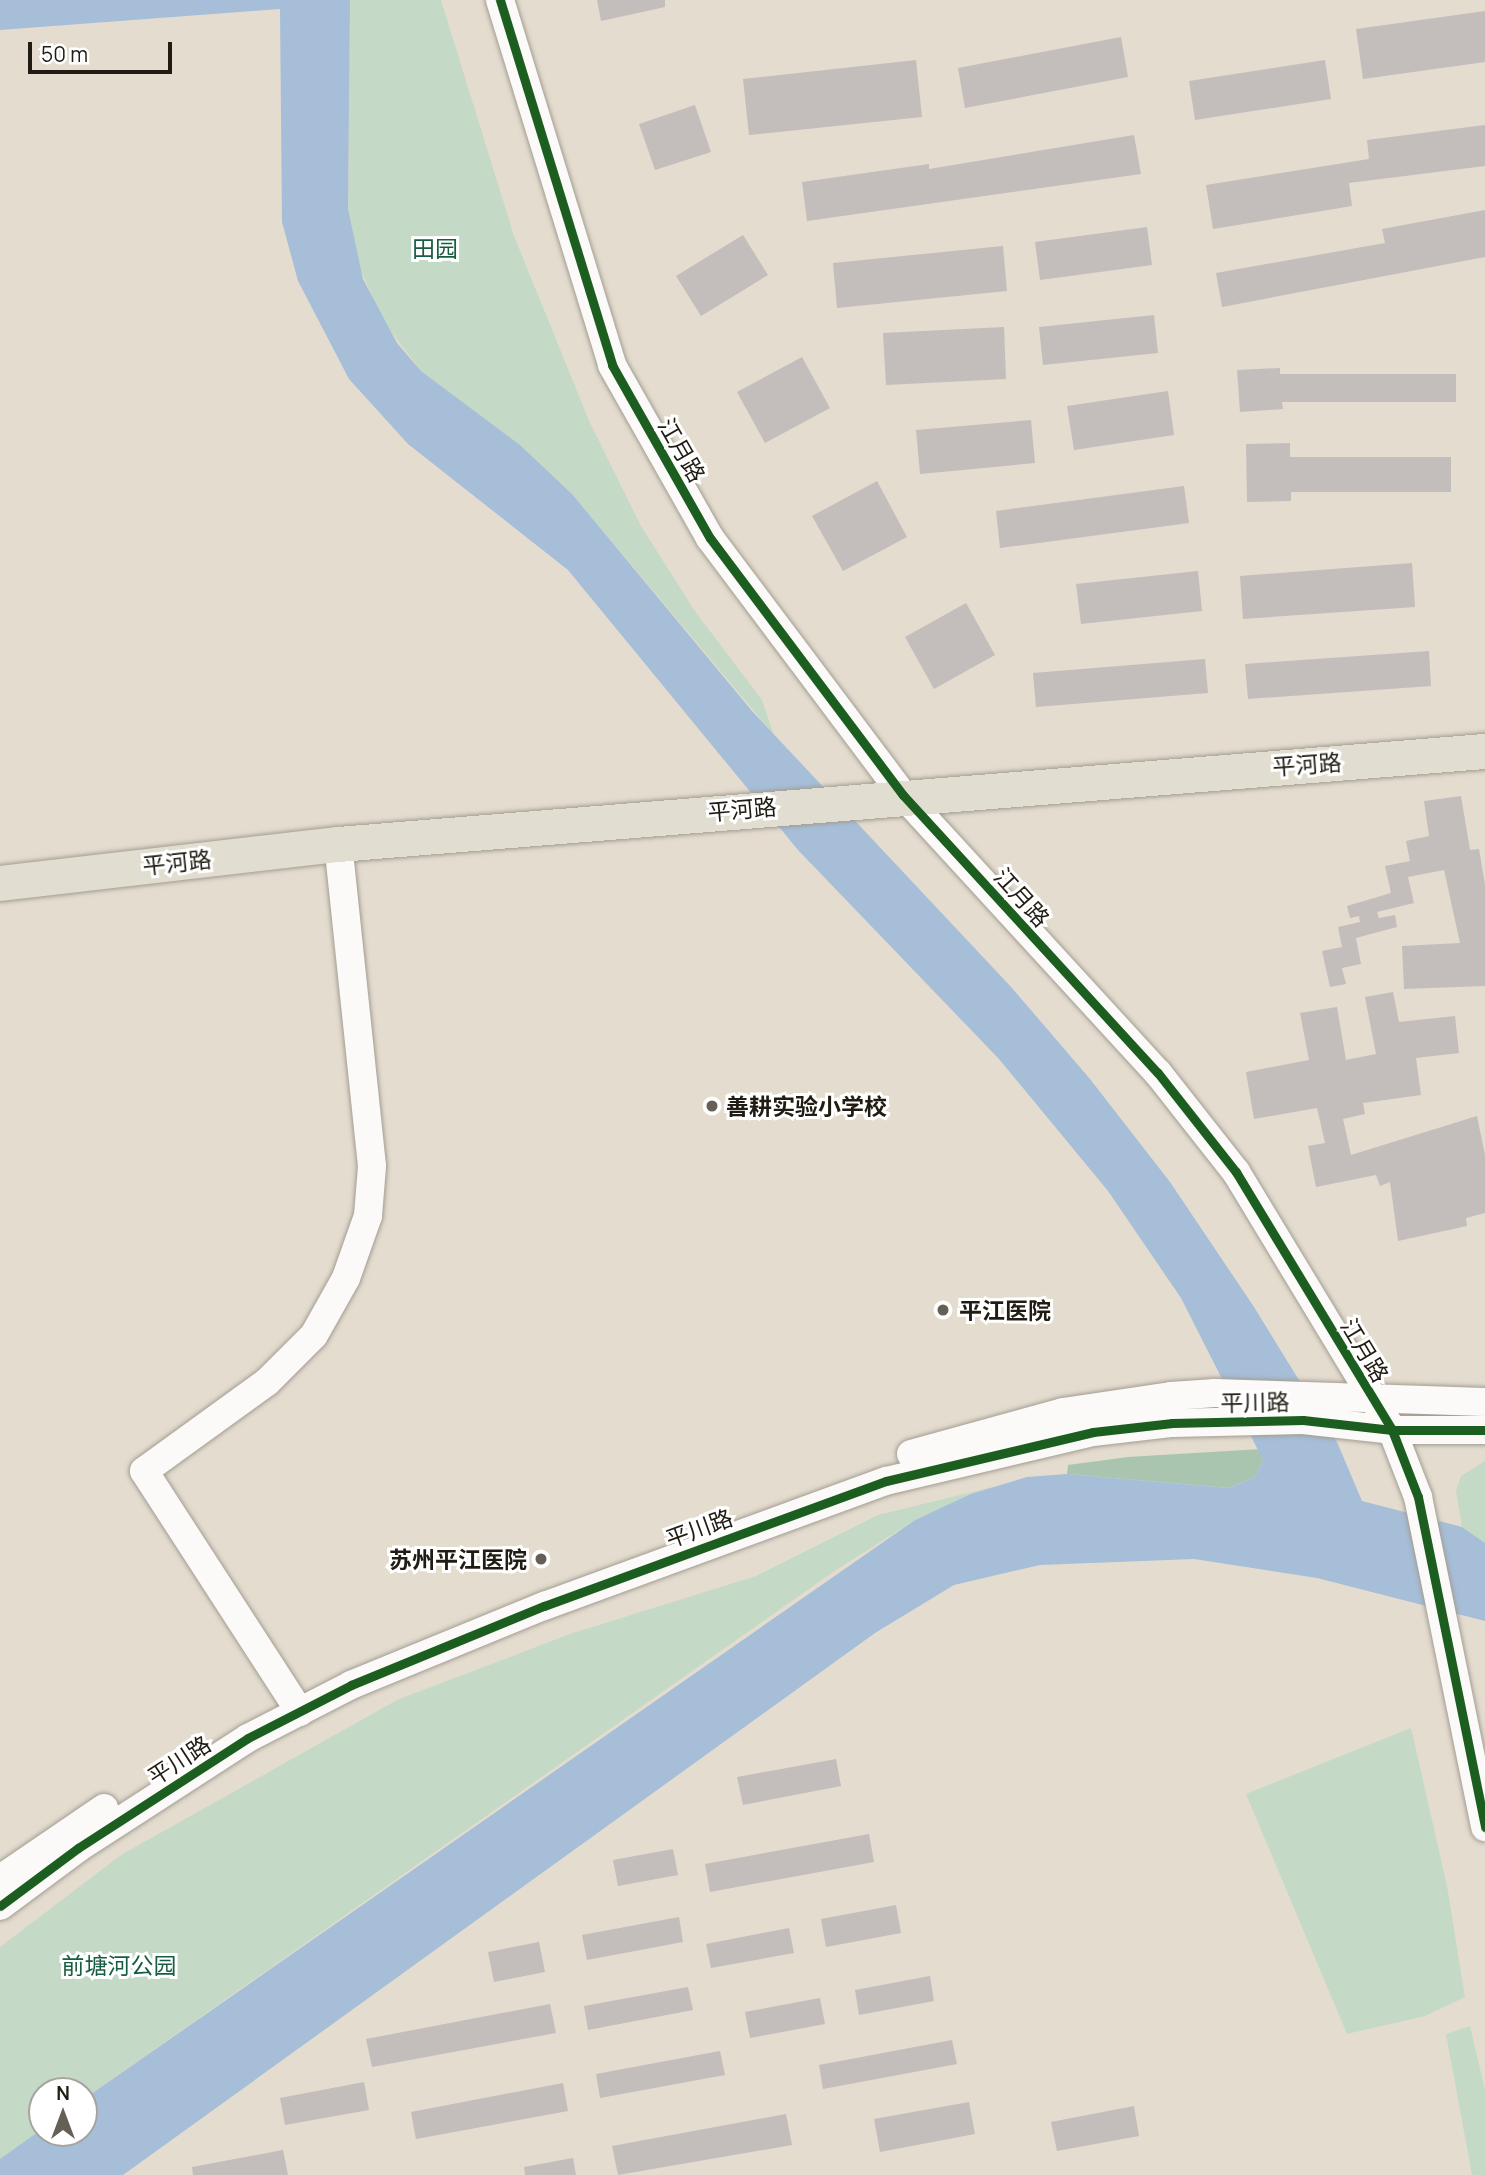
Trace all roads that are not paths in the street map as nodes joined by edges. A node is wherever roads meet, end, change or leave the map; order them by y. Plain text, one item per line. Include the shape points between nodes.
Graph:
1 (500, 0) edge
2 (1484, 758) edge
3 (903, 794) junction
4 (338, 844) junction
5 (0, 883) edge
6 (1374, 1402) junction
7 (1485, 1402) edge
8 (1392, 1430) junction
9 (1485, 1430) edge
10 (295, 1704) junction
11 (1485, 1827) edge
12 (0, 1879) edge
13 (0, 1906) edge

1 - 3 street, 江月路 via 612,365 710,538
2 - 3 main road, 平河路
3 - 4 main road, 平河路
3 - 6 street, 江月路 via 1158,1073 1236,1172
4 - 5 main road, 平河路
4 - 10 street via 372,1166 368,1216 346,1278 314,1335 267,1382 144,1471
6 - 7 street, 平川路
6 - 8 street, 江月路
6 - 10 street, 平川路 via 1216,1392 1063,1412 854,1471 528,1592
8 - 9 street, 平川路
8 - 10 street, 平川路 via 1221,1421 1093,1432 886,1481
8 - 11 street, 江月路 via 1418,1497
10 - 12 street, 平川路 via 225,1730
10 - 13 street, 平川路

